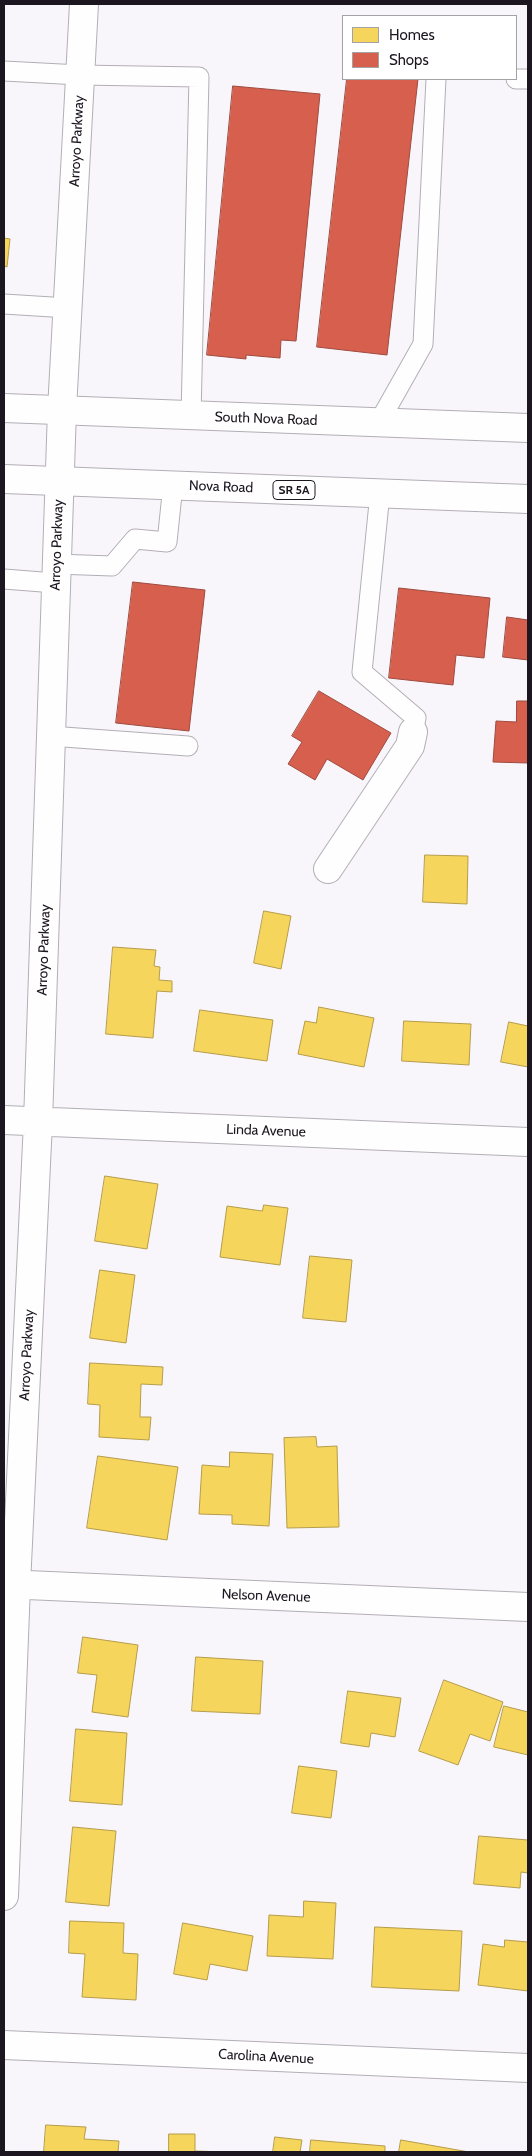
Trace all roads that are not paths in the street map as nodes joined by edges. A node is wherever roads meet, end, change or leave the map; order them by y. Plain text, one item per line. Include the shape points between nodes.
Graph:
1 (84, 4) edge
2 (4, 71) edge
3 (80, 75) junction
4 (436, 80) edge
5 (4, 304) edge
6 (68, 308) junction
7 (4, 408) edge
8 (62, 410) junction
9 (191, 416) junction
10 (379, 422) junction
11 (528, 428) edge
12 (4, 479) edge
13 (60, 481) junction
14 (173, 485) junction
15 (380, 493) junction
16 (528, 499) edge
17 (56, 573) junction
18 (4, 580) edge
19 (413, 732) joint
20 (50, 736) junction
21 (188, 746) dead end
22 (328, 869) dead end
23 (4, 1120) edge
24 (38, 1122) junction
25 (528, 1142) edge
26 (10, 1585) edge
27 (528, 1607) edge
28 (4, 1896) edge
29 (4, 2045) edge
30 (528, 2068) edge

1 - 3 street, Arroyo Parkway
2 - 3 lane
3 - 6 street, Arroyo Parkway
3 - 9 lane via 199,77
4 - 10 lane via 423,344
5 - 6 lane
6 - 8 street, Arroyo Parkway
7 - 8 street, South Nova Road
8 - 9 street, South Nova Road
8 - 13 street, Arroyo Parkway
9 - 10 street, South Nova Road
10 - 11 street, South Nova Road
12 - 13 street, Nova Road / SR 5A
13 - 14 street, Nova Road / SR 5A
13 - 17 street, Arroyo Parkway
14 - 15 street, Nova Road / SR 5A
14 - 17 lane via 167,542 135,539 112,566
15 - 16 street, Nova Road / SR 5A
15 - 19 lane via 362,672 416,718
17 - 18 lane
17 - 20 street, Arroyo Parkway
19 - 22 street via 410,746
20 - 21 lane
20 - 24 street, Arroyo Parkway
23 - 24 street, Linda Avenue
24 - 25 street, Linda Avenue
24 - 26 street, Arroyo Parkway
26 - 27 street, Nelson Avenue
26 - 28 street, Arroyo Parkway
29 - 30 street, Carolina Avenue

